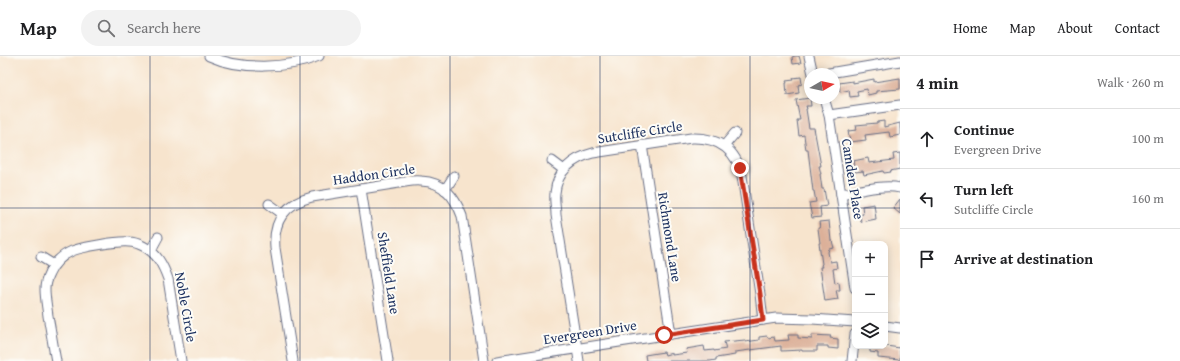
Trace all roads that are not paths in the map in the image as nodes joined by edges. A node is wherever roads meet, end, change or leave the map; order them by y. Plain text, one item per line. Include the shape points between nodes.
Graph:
1 (209, 56) edge
2 (318, 56) edge
3 (809, 56) edge
4 (900, 61) edge
5 (812, 68) edge
6 (840, 71) edge
7 (826, 104) edge
8 (900, 104) edge
9 (829, 115) junction
10 (735, 133) dead end
11 (642, 145) junction
12 (724, 146) junction
13 (552, 161) dead end
14 (564, 170) junction
15 (454, 176) dead end
16 (900, 188) edge
17 (361, 189) junction
18 (445, 190) junction
19 (841, 194) junction
20 (269, 204) dead end
21 (283, 214) junction
22 (158, 237) dead end
23 (151, 250) junction
24 (41, 257) dead end
25 (54, 265) junction
26 (853, 277) edge
27 (763, 320) junction
28 (852, 322) edge
29 (888, 326) edge
30 (900, 328) edge
31 (670, 334) junction
32 (577, 348) junction
33 (853, 349) edge
34 (56, 361) edge
35 (182, 361) edge
36 (293, 361) edge
37 (388, 361) edge
38 (484, 361) edge
39 (496, 361) edge
40 (579, 361) edge
41 (852, 361) edge

1 - 2 street via 250,66 277,66
3 - 5 street
4 - 6 street
7 - 9 street, Camden Place
8 - 9 street
9 - 19 street, Camden Place
10 - 12 street
11 - 12 street, Sutcliffe Circle via 702,137
11 - 14 street, Sutcliffe Circle via 585,155 573,161
11 - 31 street, Richmond Lane
12 - 27 street, Sutcliffe Circle via 740,168
13 - 14 street
14 - 32 street, Sutcliffe Circle via 557,183 554,198
15 - 18 street
16 - 19 street
17 - 18 street, Haddon Circle via 421,181 431,182
17 - 21 street, Haddon Circle via 303,199
17 - 37 street, Sheffield Lane
18 - 38 street, Haddon Circle via 456,202 462,216
19 - 26 street, Camden Place
20 - 21 street
21 - 36 street, Haddon Circle via 275,230 274,239
22 - 23 street
23 - 25 street via 137,244 120,242 71,251
23 - 35 street, Noble Circle via 162,262 168,279
24 - 25 street
25 - 34 street via 45,289
27 - 28 street, Evergreen Drive via 776,318
27 - 31 street, Evergreen Drive
29 - 30 street
31 - 32 street, Evergreen Drive
32 - 39 street, Evergreen Drive
32 - 40 street, Sutcliffe Circle
33 - 41 street

